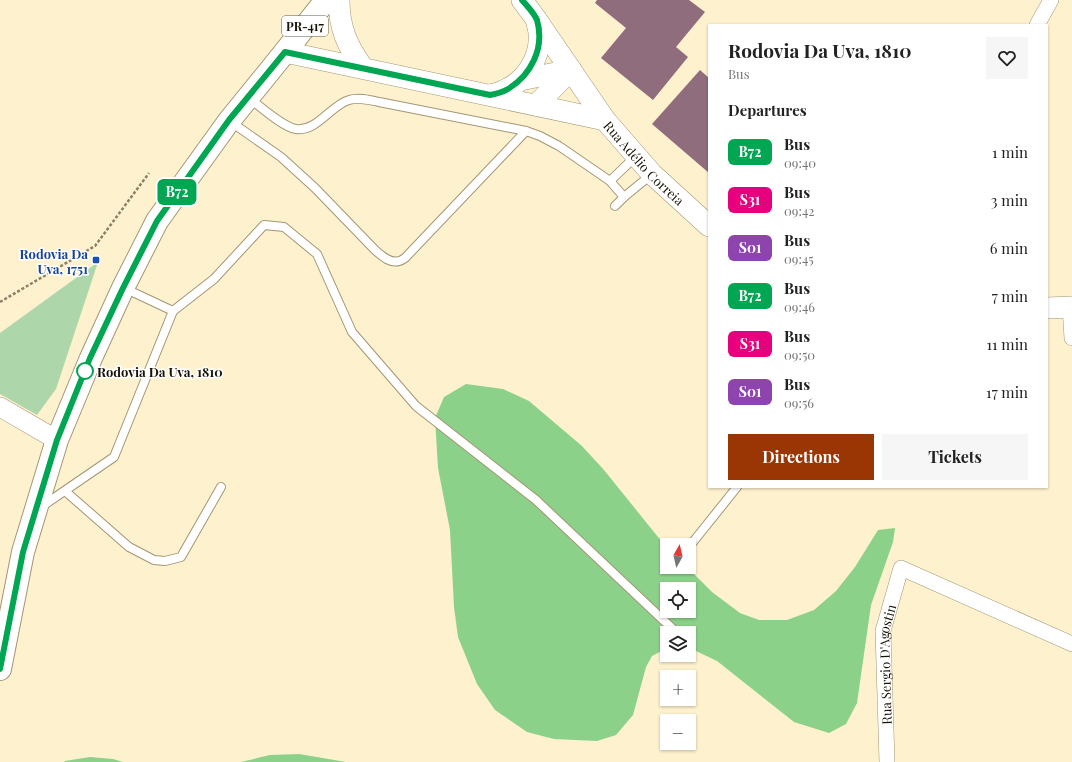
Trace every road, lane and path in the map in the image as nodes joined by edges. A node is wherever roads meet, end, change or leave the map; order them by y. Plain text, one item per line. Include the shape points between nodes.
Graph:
1 (326, 0) edge
2 (339, 0) edge
3 (522, 0) edge
4 (1051, 0) edge
5 (536, 19) junction
6 (1038, 24) edge
7 (285, 52) junction
8 (363, 68) junction
9 (571, 70) junction
10 (520, 80) junction
11 (490, 95) junction
12 (248, 97) junction
13 (536, 105) junction
14 (229, 120) junction
15 (605, 120) junction
16 (526, 131) junction
17 (636, 156) junction
18 (148, 173) dead end
19 (652, 174) junction
20 (610, 181) junction
21 (624, 197) junction
22 (615, 206) dead end
23 (708, 225) edge
24 (123, 288) junction
25 (0, 302) edge
26 (1071, 307) edge
27 (1048, 308) edge
28 (173, 311) junction
29 (1072, 338) edge
30 (0, 407) edge
31 (57, 440) junction
32 (221, 487) dead end
33 (736, 488) edge
34 (65, 491) junction
35 (36, 510) junction
36 (696, 538) edge
37 (670, 626) edge
38 (1072, 644) edge
39 (0, 669) edge
40 (888, 762) edge

1 - 7 highway, PR-417
2 - 8 main road via 340,20 346,42
3 - 5 main road
4 - 6 street
5 - 9 main road
5 - 10 main road via 539,35 537,52 531,67
7 - 8 main road, Rua Adélio Correia
7 - 12 highway, PR-417
8 - 11 main road, Rua Adélio Correia
9 - 10 main road
9 - 13 main road
9 - 15 main road
10 - 11 main road via 506,90
11 - 13 main road, Rua Adélio Correia
12 - 14 highway, PR-417
12 - 16 lane via 296,129 317,123 333,109 356,99
13 - 15 main road, Rua Adélio Correia
14 - 16 lane via 281,157 375,250 392,261 404,258
14 - 24 highway, PR-417 via 157,221
15 - 17 main road, Rua Adélio Correia
16 - 20 lane via 559,146
17 - 19 main road, Rua Adélio Correia
17 - 20 lane
18 - 25 path via 95,246
19 - 21 lane
19 - 23 main road, Rua Adélio Correia
20 - 21 lane
21 - 22 lane
24 - 28 lane
24 - 31 highway, PR-417 via 90,358
26 - 27 main road
26 - 29 street
28 - 34 lane via 114,458
28 - 37 lane via 214,279 264,225 284,227 317,254 352,332 416,406 536,500
30 - 31 street
31 - 35 highway, PR-417
32 - 34 lane via 181,557 165,561 154,560 130,547
33 - 36 lane
34 - 35 lane
35 - 39 highway, PR-417 via 23,552
38 - 40 street, Rua Sergio D'Agostin via 901,568 883,631

